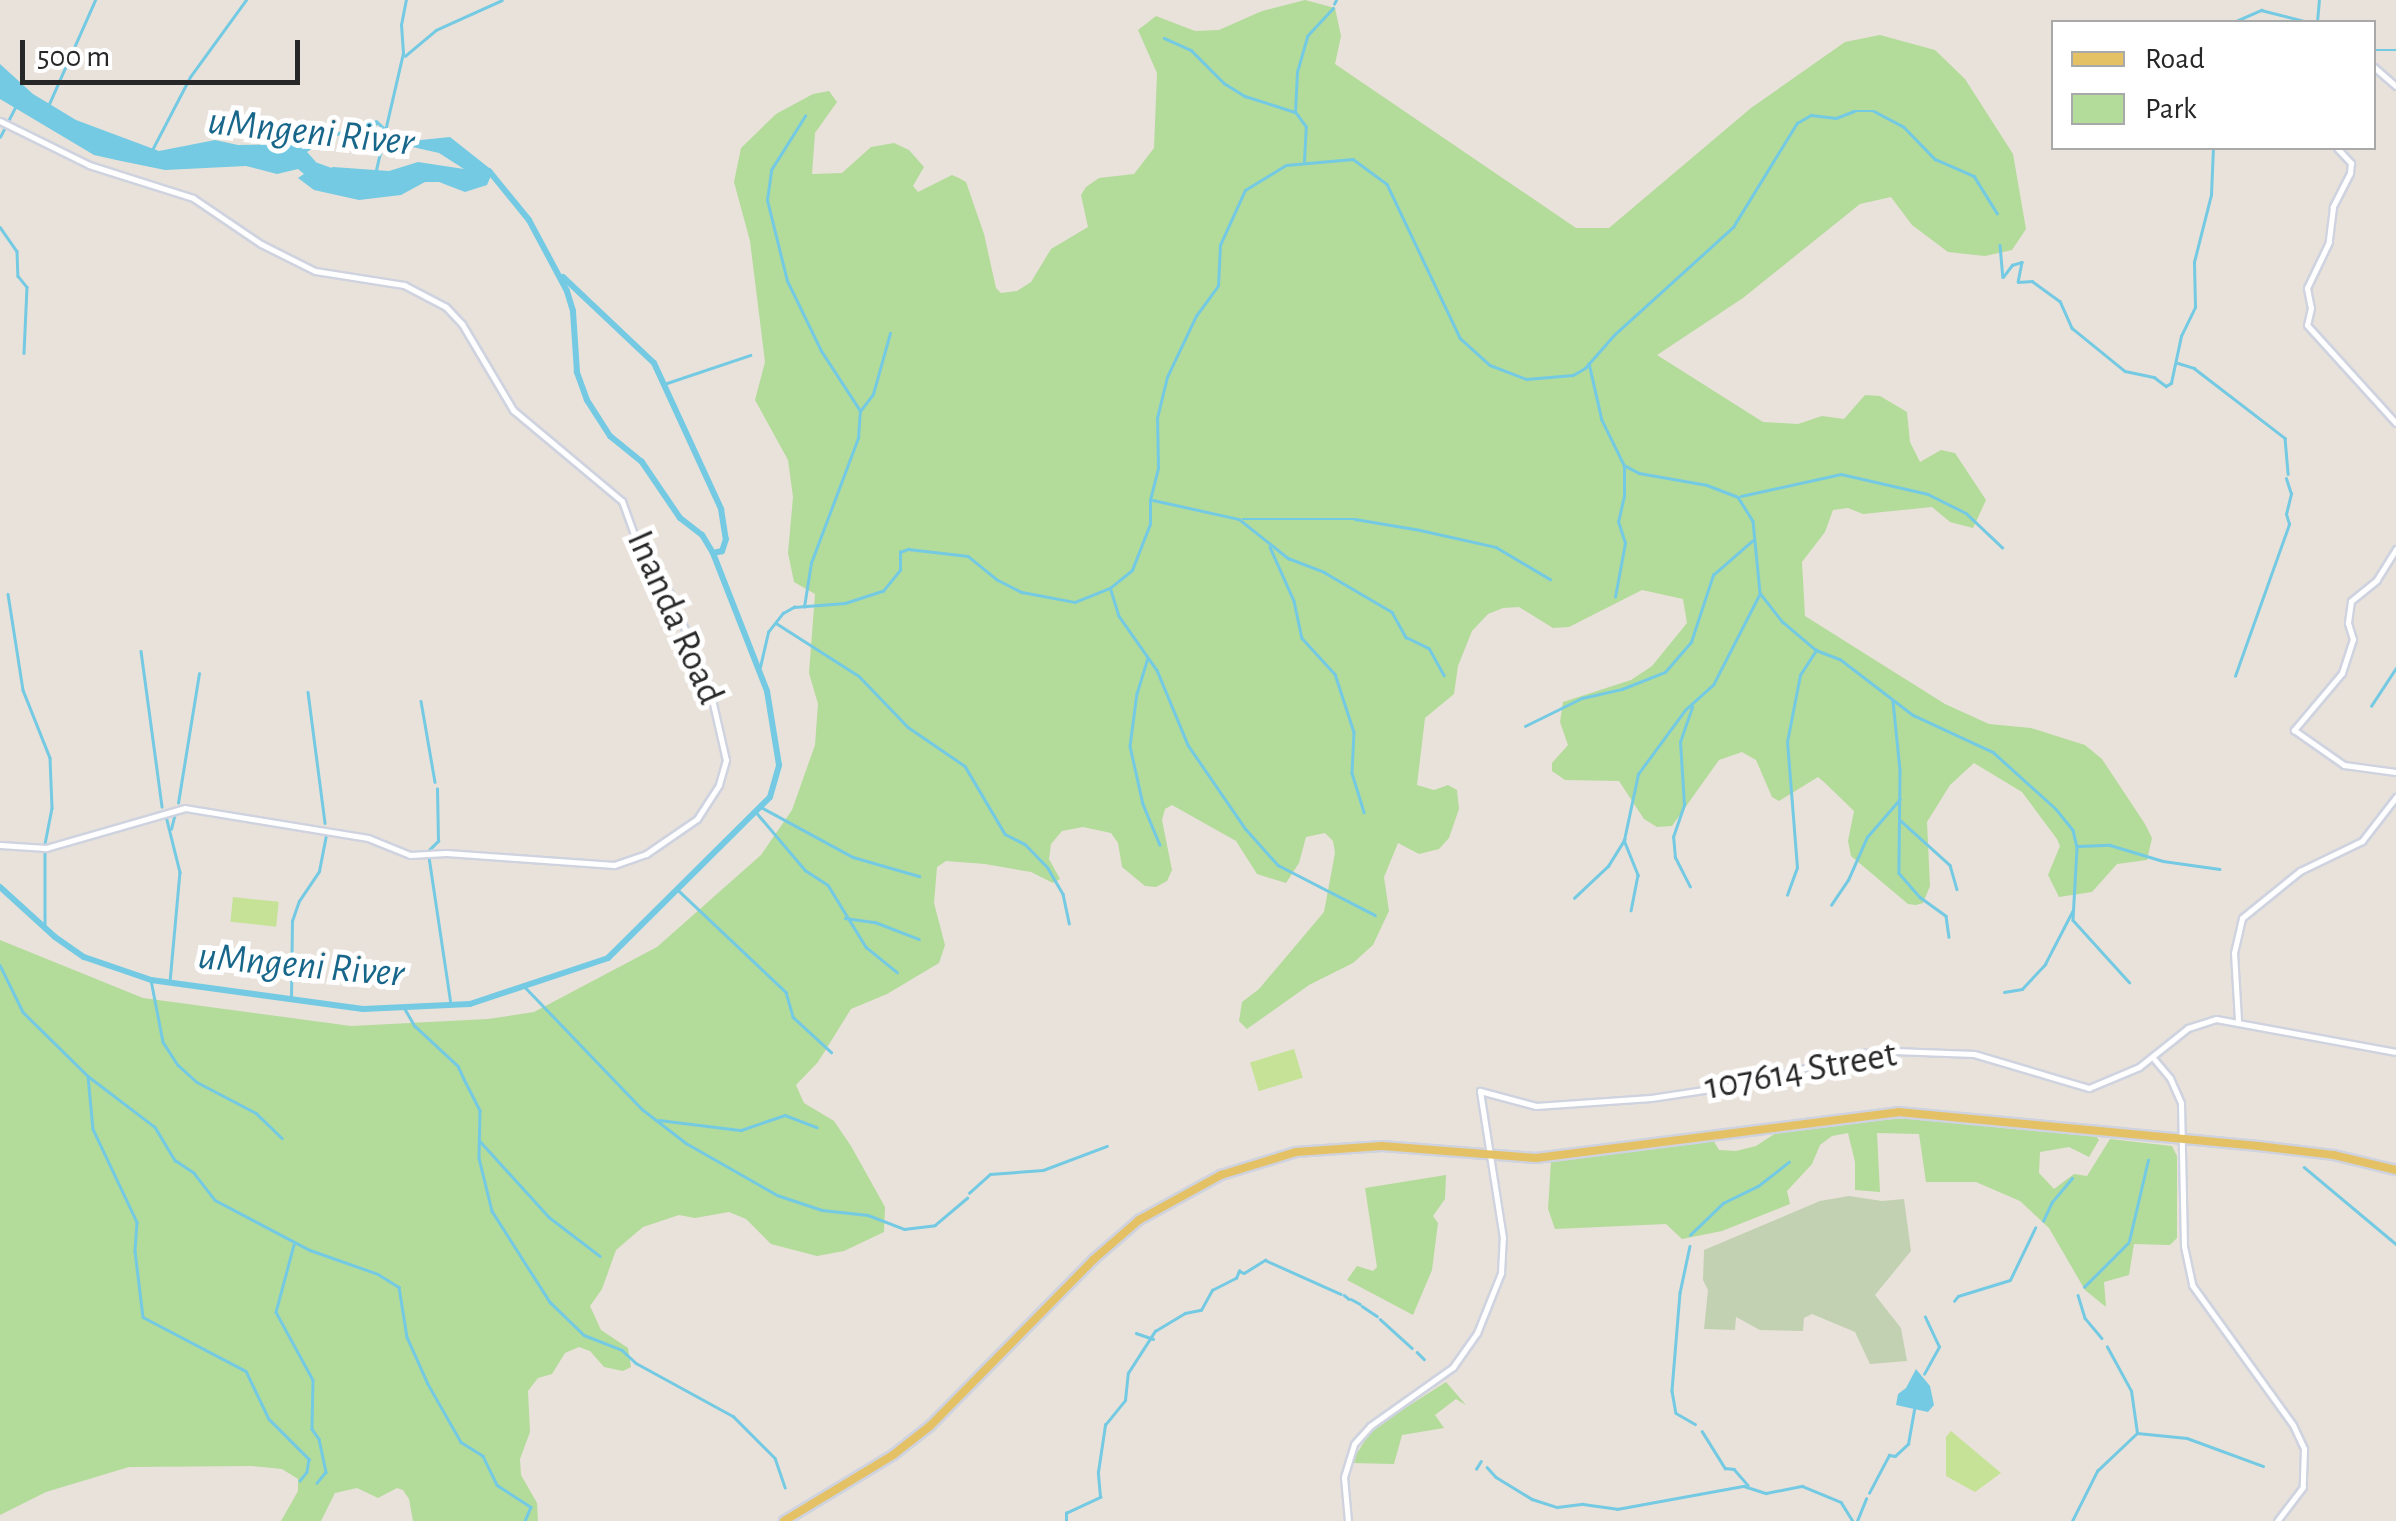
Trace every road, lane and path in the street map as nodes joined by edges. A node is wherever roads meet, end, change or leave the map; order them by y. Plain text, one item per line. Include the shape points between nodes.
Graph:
1 (2376, 68) edge
2 (2396, 86) edge
3 (0, 121) edge
4 (2339, 150) edge
5 (2396, 422) edge
6 (2396, 549) edge
7 (2396, 772) edge
8 (2396, 797) edge
9 (0, 845) edge
10 (2238, 1020) junction
11 (2396, 1052) edge
12 (2153, 1058) junction
13 (2182, 1140) junction
14 (1490, 1157) junction
15 (2396, 1170) edge
16 (784, 1521) edge
17 (1348, 1521) edge
18 (2277, 1521) edge

1 - 2 street
3 - 9 street, Inanda Road via 89,166 193,198 314,271 404,285 446,307 512,410 624,505 643,559 670,594 695,652 726,755 719,785 697,819 653,850 614,865 410,856 365,837 186,808 46,848
4 - 5 street via 2351,163 2348,180 2307,288 2307,326
6 - 7 street via 2377,580 2351,601 2352,642 2342,673 2294,730 2344,765
8 - 10 street via 2362,841 2300,871 2242,918 2234,944
10 - 11 street, 107614 Street
10 - 12 street, 107614 Street via 2196,1024
12 - 13 street via 2178,1093
12 - 14 street, 107614 Street via 2084,1088 1974,1054 1894,1051 1651,1098 1536,1106 1480,1091
13 - 14 main road via 1898,1112 1536,1158
13 - 15 main road via 2334,1156
13 - 18 street via 2184,1246 2192,1285 2304,1450 2303,1486
14 - 16 main road via 1340,1146 1271,1158 1193,1188 1139,1220 1092,1260 914,1440
14 - 17 street via 1503,1238 1496,1288 1454,1367 1354,1444 1344,1477

